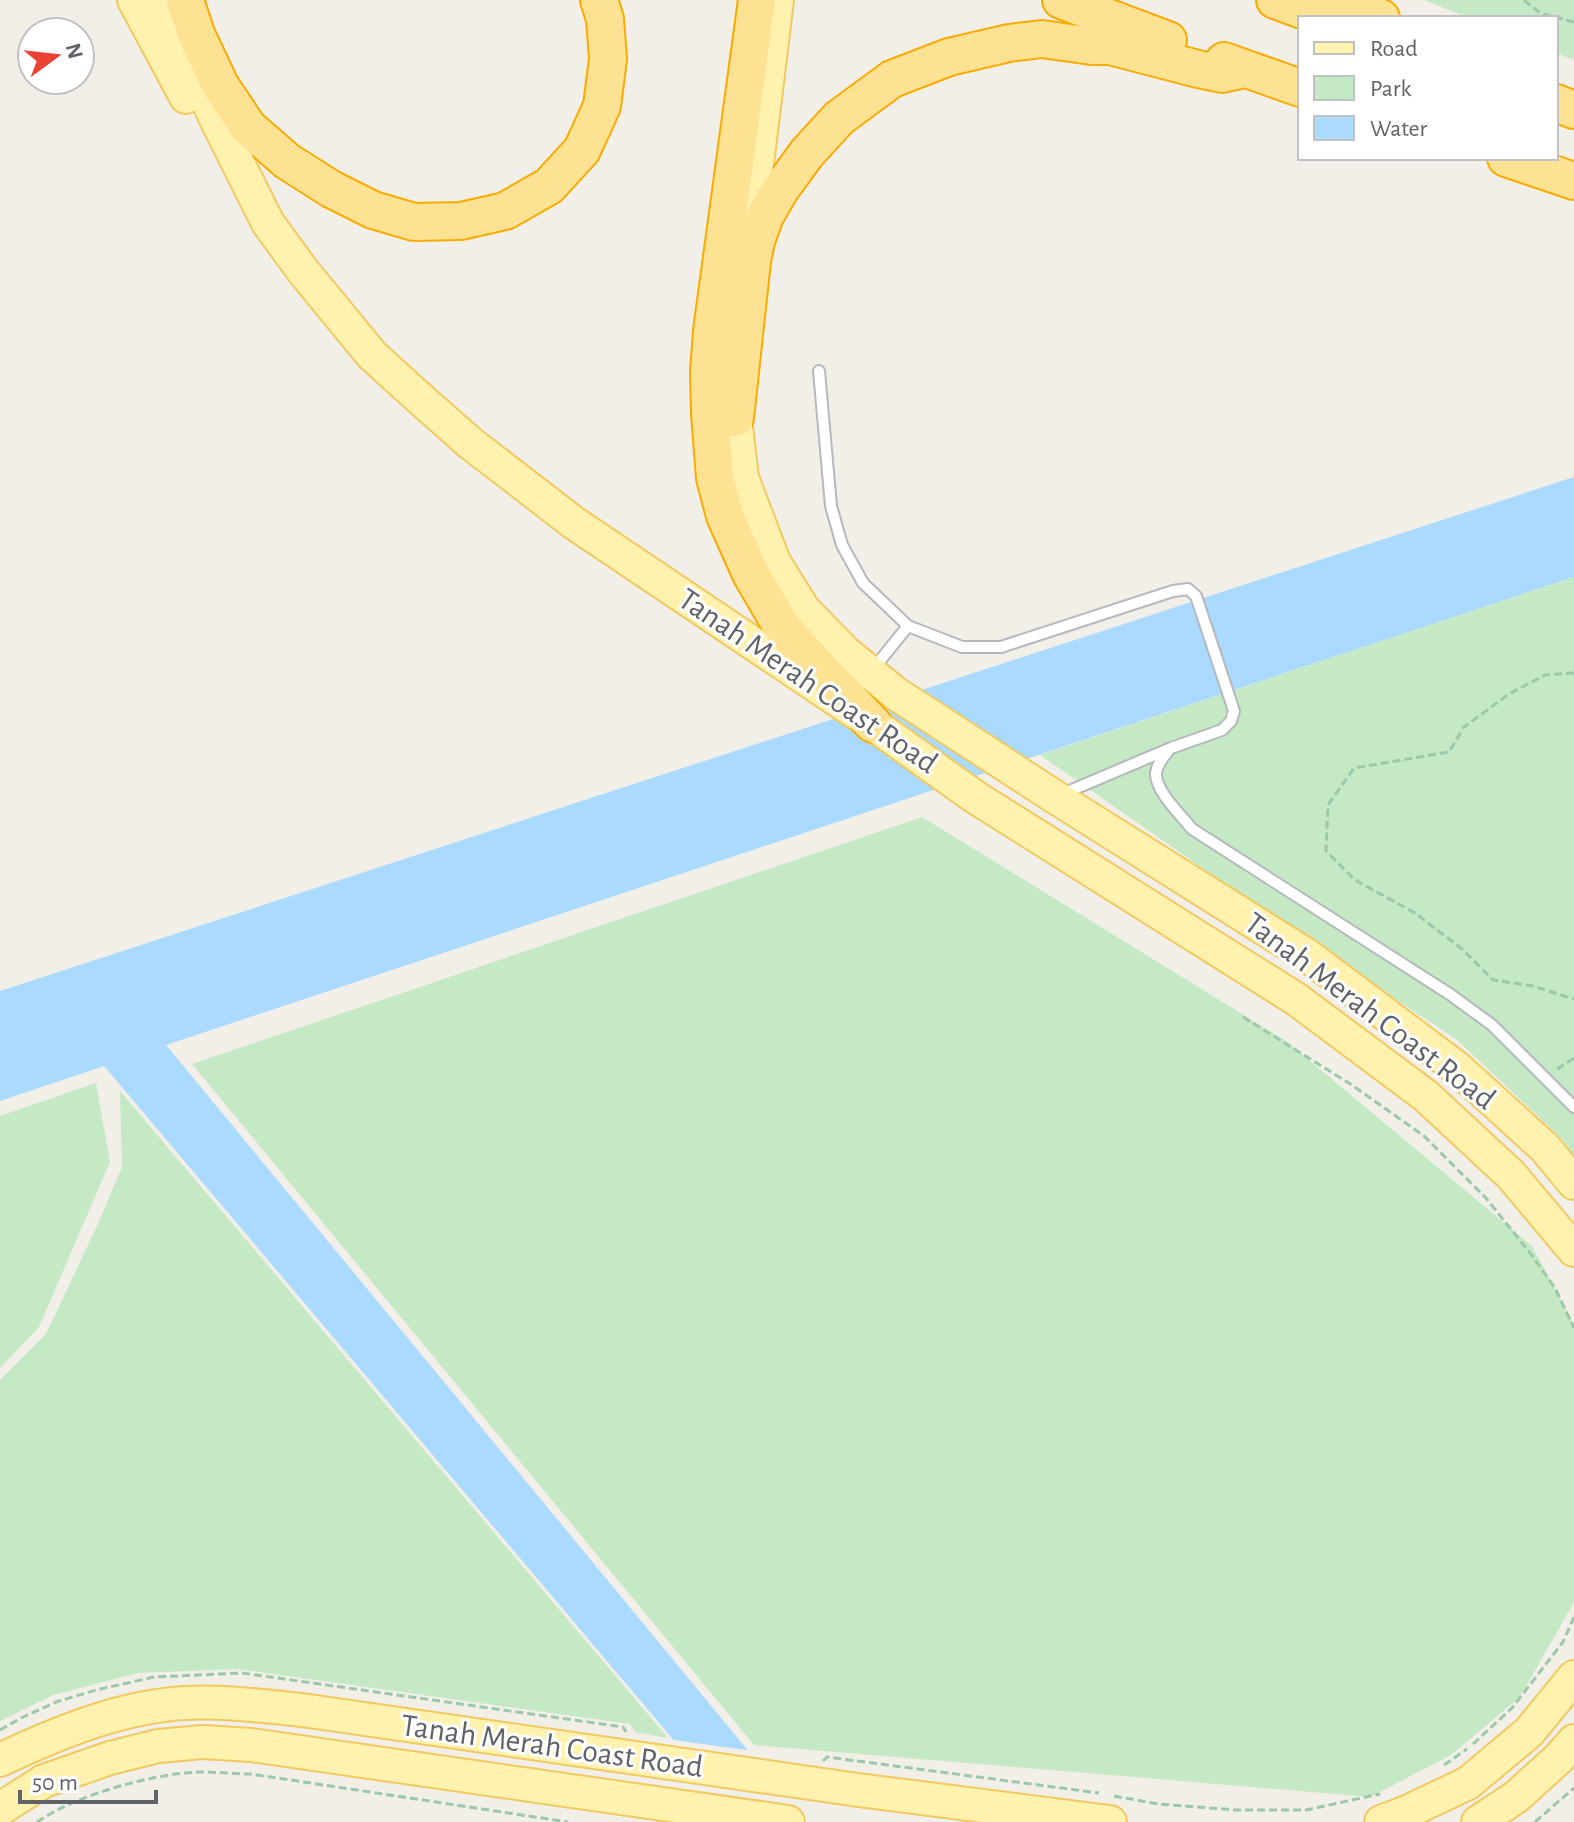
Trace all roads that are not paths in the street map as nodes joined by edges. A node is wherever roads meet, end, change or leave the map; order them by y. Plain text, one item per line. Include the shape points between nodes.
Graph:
1 (134, 0) edge
2 (165, 0) edge
3 (185, 0) edge
4 (599, 0) edge
5 (757, 0) edge
6 (777, 0) edge
7 (1061, 0) edge
8 (1275, 0) edge
9 (1334, 0) edge
10 (1319, 16) edge
11 (1376, 16) edge
12 (1245, 69) junction
13 (1298, 87) edge
14 (1512, 160) edge
15 (1574, 181) edge
16 (268, 223) junction
17 (819, 371) dead end
18 (735, 418) junction
19 (908, 626) junction
20 (870, 673) junction
21 (873, 724) junction
22 (1171, 748) junction
23 (1042, 789) junction
24 (1308, 956) junction
25 (1296, 999) junction
26 (1574, 1107) edge
27 (1574, 1183) edge
28 (1574, 1250) edge
29 (1574, 1677) edge
30 (1574, 1741) edge
31 (0, 1760) edge
32 (1383, 1807) edge
33 (0, 1809) edge
34 (788, 1822) edge
35 (1110, 1822) edge
36 (1478, 1822) edge

1 - 16 main road via 200,123
2 - 16 main road, Tanah Merah Coast Road
3 - 4 highway via 220,85 248,127 331,189 414,222 461,221 505,211 549,186 582,150 602,106 608,59
5 - 21 highway via 712,331 709,386 715,478 725,516 780,624
6 - 18 main road, Tanah Merah Coast Road via 735,341
7 - 12 highway
8 - 10 highway
9 - 11 highway
12 - 13 highway
12 - 18 highway via 1222,74 1110,46 1042,39 949,57 892,79 839,118 807,153 765,216 752,261
14 - 15 highway
16 - 21 main road, Tanah Merah Coast Road via 372,355 469,442 574,523
17 - 19 lane via 831,506 842,545 863,583
18 - 20 main road, Tanah Merah Coast Road via 742,478 774,562 804,610
19 - 20 lane
19 - 22 lane via 962,647 1001,647 1188,589 1196,596 1234,711 1222,730
20 - 23 main road, Tanah Merah Coast Road
21 - 25 main road, Tanah Merah Coast Road via 975,797
22 - 23 lane
22 - 26 lane via 1156,774 1162,791 1192,829 1451,995 1492,1025
23 - 24 main road, Tanah Merah Coast Road
24 - 25 main road via 1310,984
24 - 27 main road, Tanah Merah Coast Road via 1457,1068 1545,1148
25 - 28 main road, Tanah Merah Coast Road via 1426,1096 1511,1175
29 - 32 main road via 1529,1732 1468,1783 1407,1812
30 - 36 main road via 1516,1797
31 - 35 main road, Tanah Merah Coast Road via 134,1710 238,1703
33 - 34 main road, Tanah Merah Coast Road via 44,1781 110,1758 203,1742

